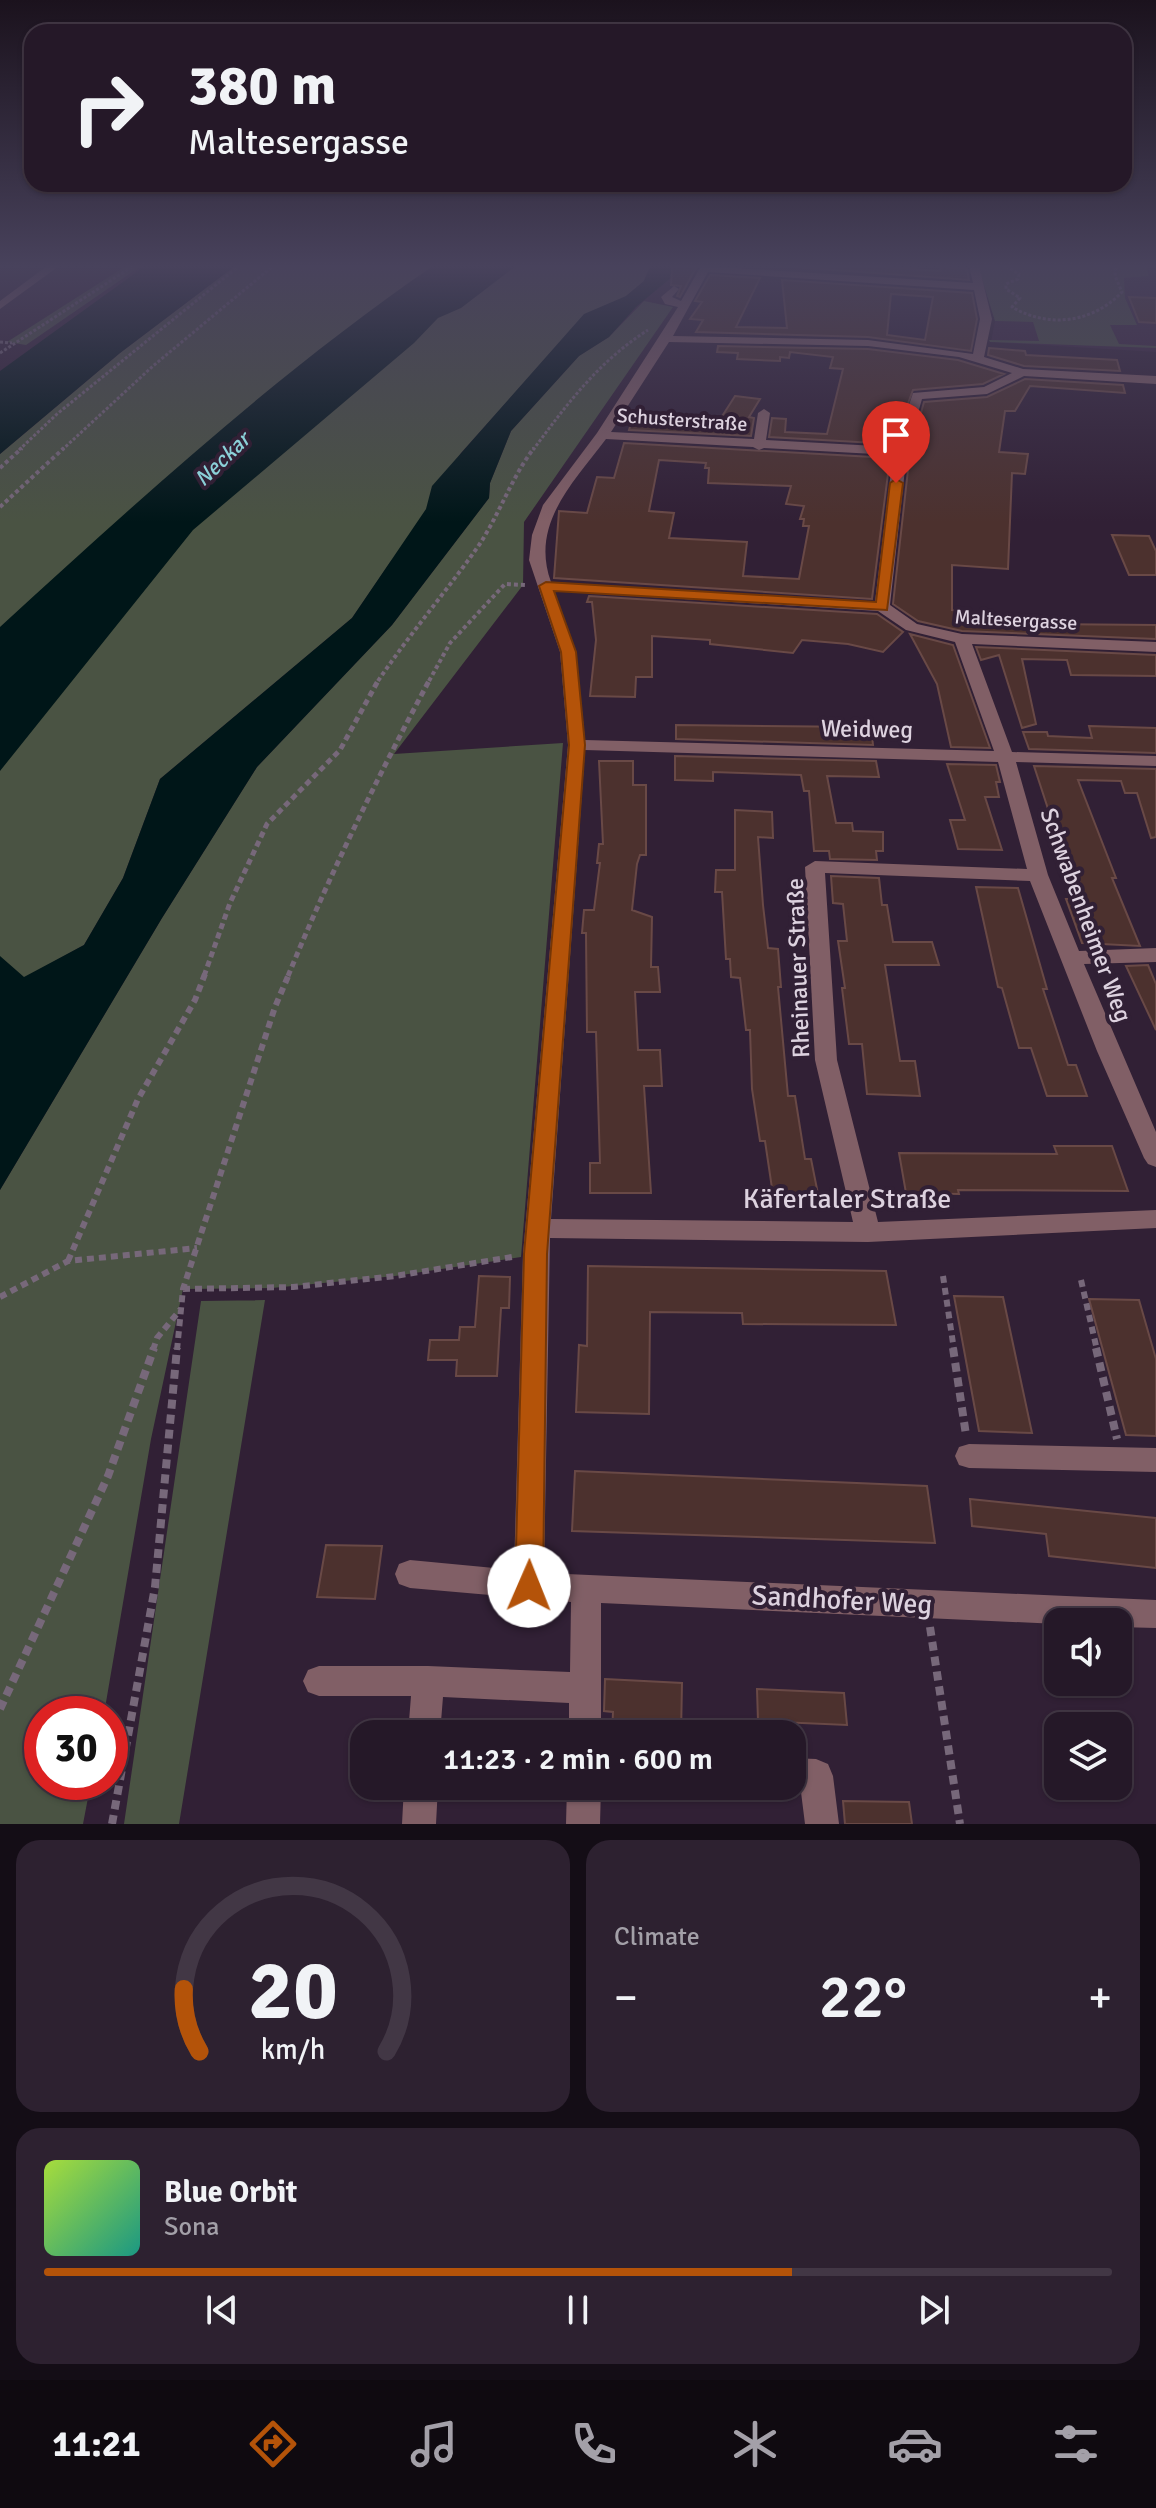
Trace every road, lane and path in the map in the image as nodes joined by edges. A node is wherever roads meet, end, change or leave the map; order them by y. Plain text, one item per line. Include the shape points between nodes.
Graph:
1 (134, 351) edge
2 (171, 351) edge
3 (617, 351) edge
4 (658, 351) edge
5 (920, 351) edge
6 (979, 351) edge
7 (978, 358) junction
8 (1022, 372) junction
9 (1156, 380) edge
10 (764, 413) dead end
11 (602, 435) junction
12 (759, 446) junction
13 (900, 451) junction
14 (0, 468) edge
15 (0, 507) edge
16 (546, 586) junction
17 (882, 607) junction
18 (962, 639) junction
19 (1156, 647) edge
20 (577, 745) junction
21 (1005, 756) junction
22 (1156, 761) edge
23 (1038, 875) junction
24 (1156, 955) edge
25 (1071, 958) junction
26 (1156, 1158) edge
27 (1156, 1219) edge
28 (538, 1228) junction
29 (868, 1232) junction
30 (197, 1248) junction
31 (492, 1260) dead end
32 (68, 1261) junction
33 (943, 1276) dead end
34 (1081, 1280) dead end
35 (183, 1289) junction
36 (0, 1297) edge
37 (181, 1310) junction
38 (969, 1456) joint
39 (1122, 1459) junction
40 (1156, 1460) edge
41 (410, 1574) dead end
42 (529, 1586) junction
43 (586, 1588) junction
44 (927, 1603) junction
45 (1156, 1614) edge
46 (319, 1681) dead end
47 (428, 1681) junction
48 (585, 1688) junction
49 (0, 1709) edge
50 (425, 1720) edge
51 (585, 1720) edge
52 (806, 1776) edge
53 (420, 1800) edge
54 (584, 1800) edge
55 (112, 1824) edge
56 (419, 1824) edge
57 (583, 1824) edge
58 (822, 1824) edge
59 (960, 1824) edge

1 - 14 path
2 - 15 path
3 - 32 path via 585,380 517,470 514,485 478,546 387,668 340,750 267,824 230,903 195,1000 138,1099
4 - 11 street
5 - 7 street
6 - 7 street
7 - 8 street
8 - 9 street
8 - 13 street via 987,390 917,396
10 - 12 street, Schusterstraße
11 - 12 street, Schusterstraße
11 - 16 street via 550,505 536,560
12 - 13 street, Schusterstraße
13 - 17 street
16 - 17 street, Maltesergasse
16 - 20 street via 568,652
16 - 30 path via 505,584 450,643 386,761 275,1007
17 - 18 street, Maltesergasse via 912,627
18 - 19 street, Maltesergasse
18 - 21 street, Schwabenheimer Weg
20 - 21 street, Weidweg
20 - 28 street
21 - 22 street, Weidweg
21 - 23 street, Schwabenheimer Weg
23 - 25 street, Schwabenheimer Weg
23 - 29 street, Rheinauer Straße via 815,867 826,1060
24 - 25 street
25 - 26 street, Schwabenheimer Weg
27 - 29 street, Käfertaler Straße
28 - 29 street, Käfertaler Straße
28 - 42 street
30 - 32 path
30 - 35 path
31 - 35 path via 293,1287
32 - 36 path
33 - 38 path
34 - 39 path
35 - 37 path
37 - 49 path via 157,1338 108,1476
37 - 55 path via 155,1587
38 - 39 street
39 - 40 street
41 - 42 street, Sandhofer Weg
42 - 43 street, Sandhofer Weg
43 - 44 street, Sandhofer Weg
43 - 48 street
44 - 45 street, Sandhofer Weg
44 - 59 path
46 - 47 street
47 - 48 street
47 - 50 street
48 - 51 street
52 - 58 street via 816,1776
53 - 56 street
54 - 57 street

